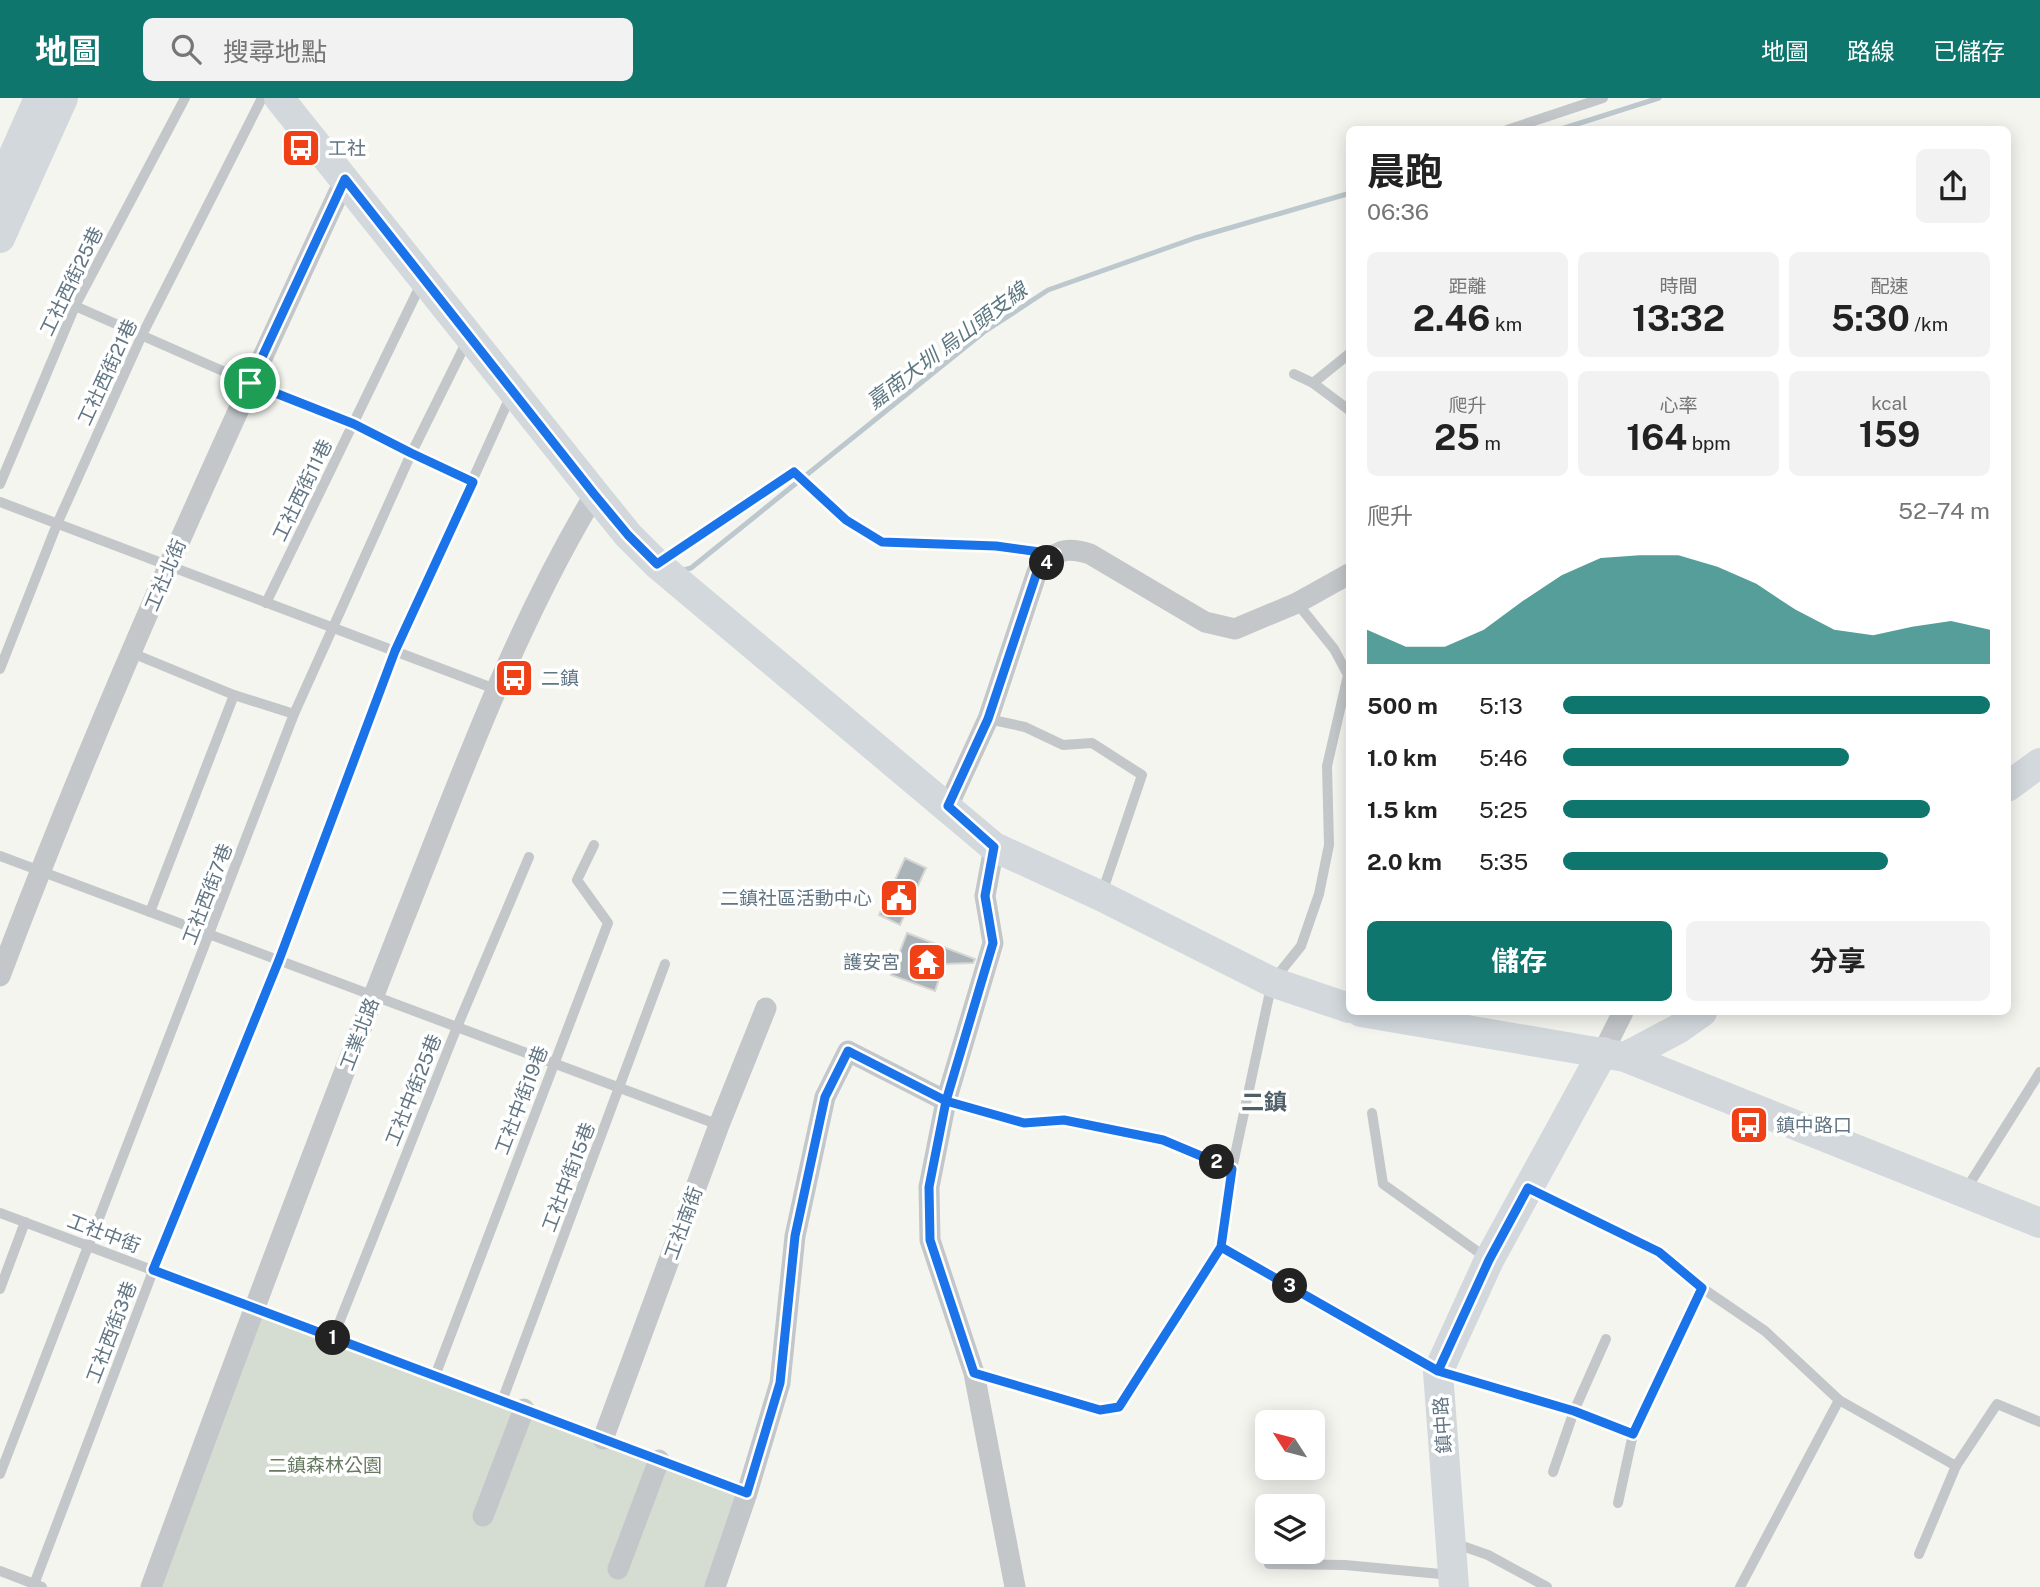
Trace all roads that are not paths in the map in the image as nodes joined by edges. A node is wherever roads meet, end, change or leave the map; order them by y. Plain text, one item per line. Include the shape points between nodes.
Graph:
1 (39, 98) edge
2 (64, 98) edge
3 (185, 98) edge
4 (262, 98) edge
5 (279, 98) edge
6 (1603, 98) edge
7 (1519, 126) edge
8 (345, 179) junction
9 (0, 186) edge
10 (0, 239) edge
11 (424, 278) junction
12 (75, 306) junction
13 (142, 335) junction
14 (470, 337) junction
15 (1346, 356) edge
16 (1294, 374) dead end
17 (250, 383) junction
18 (1313, 383) junction
19 (512, 392) junction
20 (1346, 408) edge
21 (354, 424) junction
22 (411, 453) junction
23 (473, 482) junction
24 (0, 484) edge
25 (594, 494) junction
26 (0, 502) edge
27 (57, 523) junction
28 (1055, 554) junction
29 (657, 564) junction
30 (168, 566) junction
31 (1346, 576) edge
32 (266, 603) junction
33 (1297, 603) junction
34 (331, 627) junction
35 (395, 651) junction
36 (132, 653) junction
37 (0, 669) edge
38 (1346, 671) edge
39 (1346, 684) edge
40 (495, 689) junction
41 (234, 695) junction
42 (294, 714) junction
43 (988, 719) junction
44 (2040, 763) edge
45 (2011, 784) edge
46 (948, 806) junction
47 (594, 845) dead end
48 (994, 847) junction
49 (0, 856) edge
50 (529, 857) dead end
51 (40, 871) junction
52 (1101, 896) junction
53 (150, 912) junction
54 (210, 934) junction
55 (279, 960) junction
56 (666, 964) dead end
57 (0, 976) edge
58 (1272, 982) junction
59 (374, 996) junction
60 (1346, 1007) edge
61 (766, 1008) dead end
62 (1379, 1015) edge
63 (1622, 1015) edge
64 (1698, 1015) edge
65 (457, 1027) junction
66 (1614, 1055) junction
67 (553, 1063) junction
68 (2040, 1072) edge
69 (620, 1088) junction
70 (946, 1101) junction
71 (1372, 1114) dead end
72 (719, 1125) junction
73 (1232, 1169) junction
74 (1528, 1188) junction
75 (1964, 1194) junction
76 (0, 1213) edge
77 (25, 1222) junction
78 (2040, 1223) edge
79 (87, 1246) junction
80 (1221, 1247) junction
81 (1489, 1260) junction
82 (153, 1270) junction
83 (1702, 1288) junction
84 (0, 1289) edge
85 (254, 1308) junction
86 (333, 1338) junction
87 (1606, 1339) dead end
88 (1438, 1371) junction
89 (974, 1373) junction
90 (435, 1376) junction
91 (1839, 1400) junction
92 (502, 1401) junction
93 (524, 1409) junction
94 (1574, 1411) junction
95 (2040, 1422) edge
96 (1633, 1434) junction
97 (603, 1439) junction
98 (659, 1460) junction
99 (1956, 1466) junction
100 (1553, 1472) dead end
101 (0, 1474) edge
102 (747, 1493) junction
103 (1618, 1503) dead end
104 (483, 1516) dead end
105 (1451, 1542) junction
106 (1919, 1554) dead end
107 (1325, 1564) edge
108 (618, 1569) dead end
109 (0, 1571) edge
110 (1453, 1581) edge
111 (36, 1586) edge
112 (151, 1587) edge
113 (715, 1587) edge
114 (1015, 1587) edge
115 (1547, 1587) edge
116 (1740, 1587) edge

1 - 9 street
2 - 10 street
3 - 12 lane, 工社西街25巷
4 - 13 lane, 工社西街21巷
5 - 8 street
6 - 7 lane
8 - 11 street
8 - 17 street, 工社北街
11 - 14 street
11 - 21 lane, 工社西街11巷
12 - 13 lane
12 - 24 lane, 工社西街25巷
13 - 17 lane
13 - 27 lane, 工社西街21巷
14 - 19 street
14 - 22 lane, 工社西街7巷
15 - 18 lane
16 - 18 lane
17 - 21 lane
17 - 30 street, 工社北街
18 - 20 lane
19 - 23 lane, 工社西街3巷
19 - 25 street
21 - 22 lane
21 - 32 lane, 工社西街11巷
22 - 23 lane
22 - 34 lane, 工社西街7巷
23 - 35 lane, 工社西街3巷
25 - 29 street
25 - 40 street, 工業北路 via 565,543
26 - 27 lane
27 - 30 lane
27 - 37 lane, 工社西街21巷
28 - 29 lane via 996,546 882,542 846,520 794,472
28 - 33 street via 1071,548 1090,554 1205,622 1235,629
28 - 43 street via 1037,572
29 - 46 street
30 - 32 lane
30 - 36 street, 工社北街
31 - 33 street
32 - 34 lane
33 - 38 lane
34 - 35 lane
34 - 42 lane, 工社西街7巷
35 - 40 lane
35 - 55 lane, 工社西街3巷
36 - 41 lane
36 - 51 street, 工社北街
39 - 58 lane via 1327,766 1329,845 1319,894 1301,946
40 - 59 street, 工業北路
41 - 42 lane
41 - 53 lane
42 - 54 lane, 工社西街7巷
43 - 46 street
43 - 52 lane via 1025,727 1063,745 1092,743 1142,775
44 - 45 street
46 - 48 street
47 - 67 lane, 工社中街19巷 via 577,880 608,923
48 - 52 street
48 - 70 street via 985,896 993,943
49 - 51 lane
50 - 65 lane, 工社中街25巷
51 - 53 lane
51 - 57 street, 工社北街
52 - 58 street
53 - 54 lane
54 - 55 lane
54 - 79 lane, 工社西街7巷
55 - 59 lane
55 - 82 lane, 工社西街3巷
56 - 69 lane, 工社中街15巷
58 - 60 street
58 - 73 lane
59 - 65 lane
59 - 85 street, 工業北路
61 - 72 street, 工社南街
62 - 66 street
63 - 66 street
64 - 66 street via 1678,1029
65 - 67 lane
65 - 86 lane, 工社中街25巷
66 - 74 street, 鎮中路
66 - 75 street
67 - 69 lane
67 - 90 lane, 工社中街19巷
68 - 75 lane
69 - 72 lane
69 - 92 lane, 工社中街15巷
70 - 73 lane via 1024,1123 1064,1120 1163,1140
70 - 89 street via 929,1187 930,1240
70 - 102 street via 848,1051 825,1097 795,1236 780,1383
71 - 81 lane via 1383,1184
72 - 97 street, 工社南街
73 - 80 lane
74 - 81 street, 鎮中路
74 - 83 lane via 1659,1252
75 - 78 street
76 - 77 lane, 工社中街
77 - 79 lane, 工社中街
77 - 84 lane
79 - 82 lane, 工社中街
79 - 101 lane, 工社西街7巷
80 - 88 lane
80 - 89 lane via 1119,1407 1100,1410
81 - 88 street, 鎮中路
82 - 85 lane, 工社中街
82 - 111 lane, 工社西街3巷
83 - 91 lane via 1765,1331
83 - 96 lane
85 - 86 lane, 工社中街
85 - 112 street, 工業北路
86 - 90 lane, 工社中街
87 - 94 lane
88 - 94 lane
88 - 105 street, 鎮中路
89 - 114 street
90 - 92 lane, 工社中街
91 - 99 lane
91 - 116 lane
92 - 93 lane, 工社中街
93 - 97 lane, 工社中街
93 - 104 street
94 - 96 lane
94 - 100 lane
95 - 99 lane via 1997,1404
96 - 103 lane
97 - 98 lane, 工社中街
98 - 102 lane, 工社中街
98 - 108 street
99 - 106 lane
102 - 113 street
105 - 110 street, 鎮中路
105 - 115 lane via 1488,1555
107 - 110 lane
109 - 111 lane

